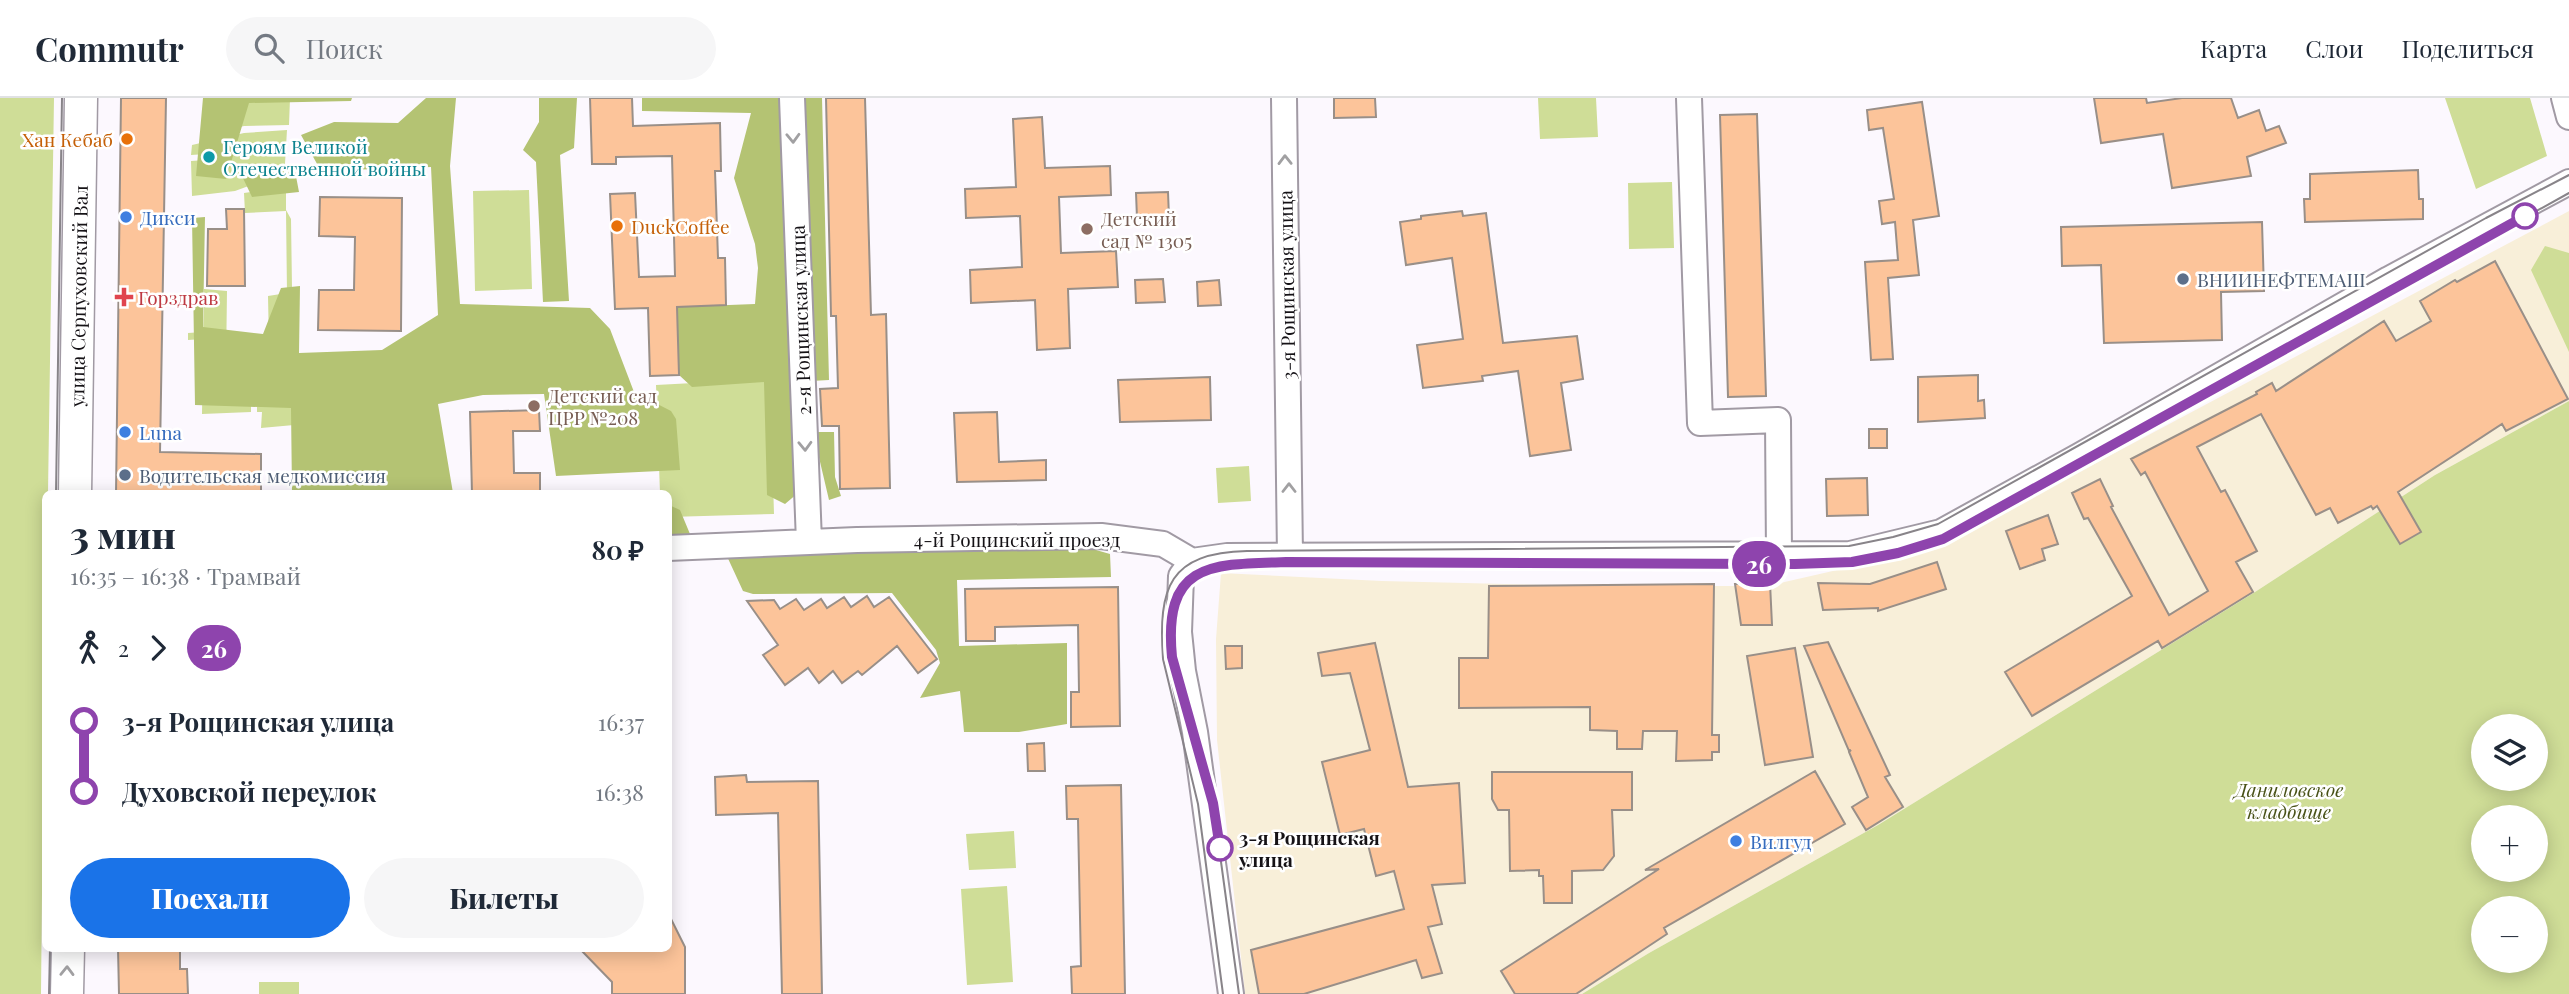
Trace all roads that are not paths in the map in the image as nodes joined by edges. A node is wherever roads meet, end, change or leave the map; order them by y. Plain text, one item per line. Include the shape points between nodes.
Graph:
1 (80, 98) edge
2 (792, 98) edge
3 (1284, 98) edge
4 (1689, 98) edge
5 (2564, 98) edge
6 (2569, 117) edge
7 (2569, 182) edge
8 (75, 490) edge
9 (809, 542) junction
10 (672, 548) edge
11 (1779, 555) junction
12 (1290, 556) junction
13 (1192, 561) junction
14 (68, 952) edge
15 (67, 994) edge
16 (1231, 994) edge

1 - 8 main road, улица Серпуховский Вал
2 -> 9 street, 2-я Рощинская улица
12 -> 3 street, 3-я Рощинская улица
4 - 11 street via 1700,423 1778,420
5 - 6 street
7 - 11 street via 1941,531 1850,554
9 - 10 street, 4-й Рощинский проезд
9 - 13 street, 4-й Рощинский проезд via 1101,536 1163,544
11 - 12 street
12 - 13 street
13 - 16 street via 1181,576 1182,671 1195,732
15 -> 14 main road

